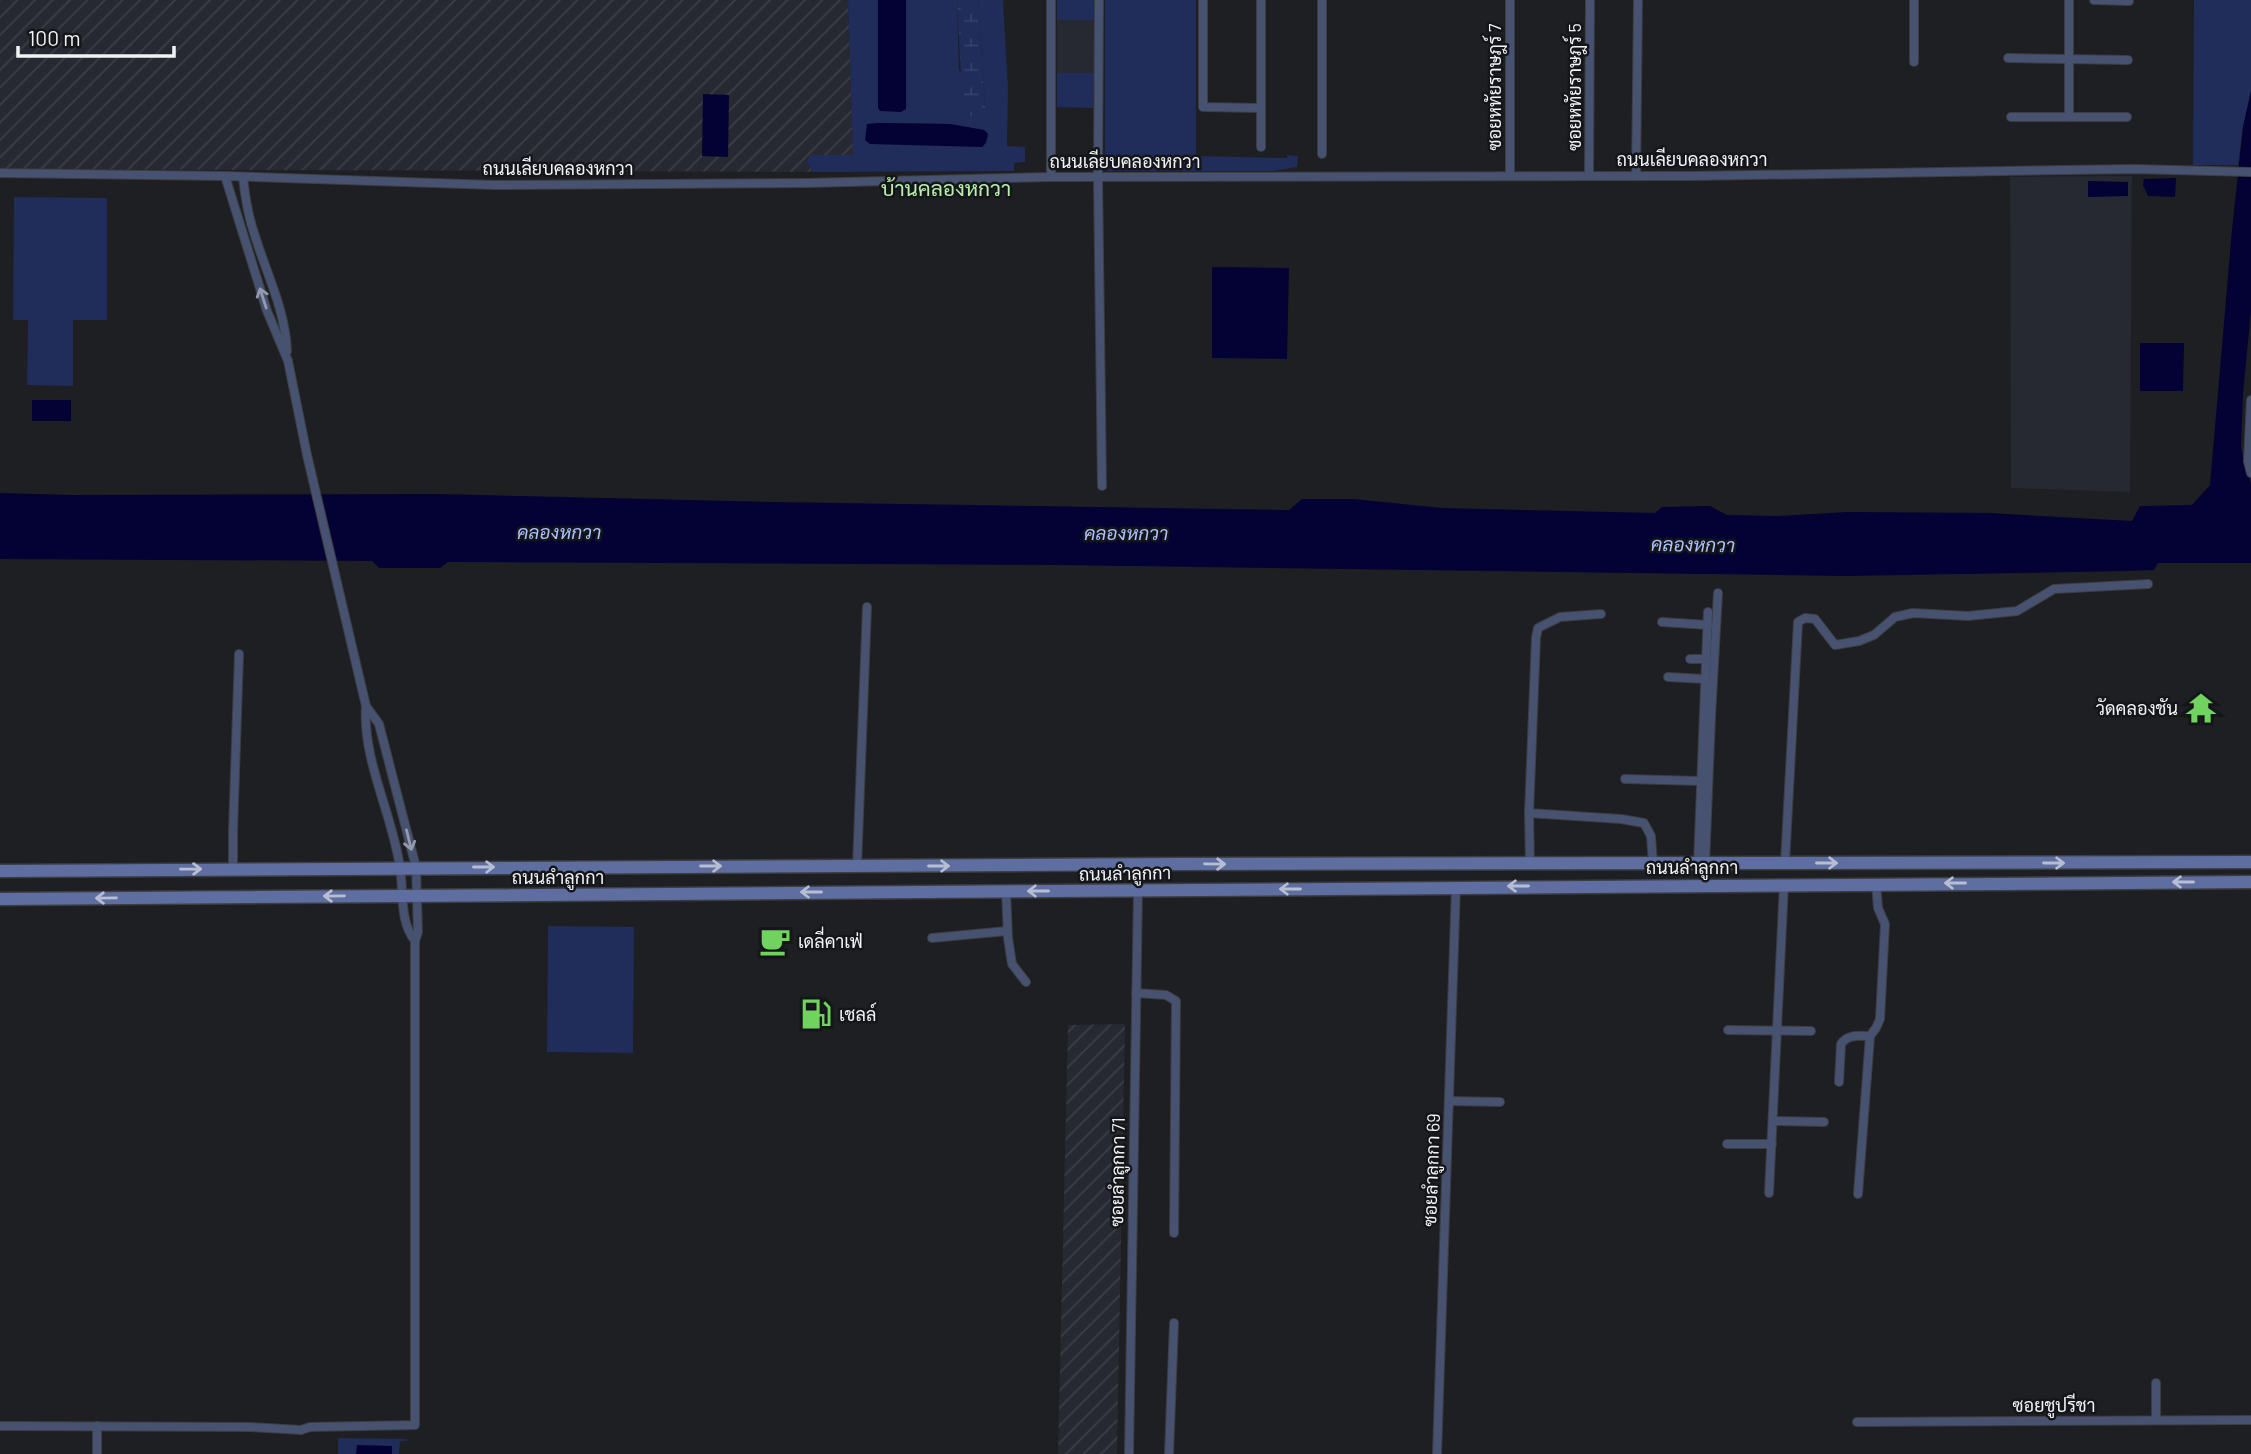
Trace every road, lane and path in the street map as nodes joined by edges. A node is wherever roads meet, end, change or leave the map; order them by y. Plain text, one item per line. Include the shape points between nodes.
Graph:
1 (1051, 0) edge
2 (1099, 0) edge
3 (1203, 0) edge
4 (1261, 0) edge
5 (1322, 0) edge
6 (1510, 0) edge
7 (1590, 0) edge
8 (1638, 0) edge
9 (1914, 0) edge
10 (2069, 0) edge
11 (2094, 0) edge
12 (2129, 1) edge
13 (2008, 58) dead end
14 (2069, 59) junction
15 (2128, 60) dead end
16 (1914, 62) dead end
17 (1260, 108) junction
18 (2011, 117) dead end
19 (2069, 117) junction
20 (2127, 117) dead end
21 (1261, 147) dead end
22 (1322, 154) dead end
23 (2251, 172) edge
24 (0, 173) edge
25 (1510, 174) junction
26 (1589, 175) junction
27 (1636, 175) junction
28 (225, 176) junction
29 (243, 177) junction
30 (1051, 177) junction
31 (1098, 178) junction
32 (288, 361) junction
33 (2251, 400) edge
34 (2251, 472) edge
35 (1102, 486) dead end
36 (2148, 584) dead end
37 (1718, 593) dead end
38 (866, 607) dead end
39 (1708, 612) dead end
40 (1601, 614) dead end
41 (1662, 622) dead end
42 (1708, 625) junction
43 (239, 654) dead end
44 (1690, 659) dead end
45 (1706, 659) junction
46 (1668, 677) dead end
47 (1705, 679) junction
48 (366, 706) junction
49 (386, 753) junction
50 (372, 757) junction
51 (1625, 779) dead end
52 (1701, 781) junction
53 (399, 801) junction
54 (384, 806) junction
55 (1528, 813) junction
56 (2251, 862) edge
57 (1785, 863) junction
58 (1530, 864) junction
59 (1587, 864) junction
60 (1653, 864) junction
61 (1701, 864) junction
62 (857, 866) junction
63 (400, 867) junction
64 (416, 867) junction
65 (233, 869) junction
66 (0, 871) edge
67 (2251, 882) edge
68 (1784, 884) junction
69 (1876, 884) junction
70 (1455, 886) junction
71 (1586, 886) junction
72 (1138, 890) junction
73 (1006, 891) junction
74 (402, 895) junction
75 (417, 895) junction
76 (0, 899) edge
77 (1007, 931) junction
78 (932, 939) dead end
79 (415, 941) junction
80 (1026, 982) dead end
81 (1136, 993) junction
82 (1728, 1030) dead end
83 (1777, 1031) junction
84 (1811, 1031) dead end
85 (1870, 1036) junction
86 (1839, 1082) dead end
87 (1448, 1101) junction
88 (1500, 1102) dead end
89 (1773, 1121) junction
90 (1824, 1122) dead end
91 (1727, 1144) dead end
92 (1772, 1144) junction
93 (1769, 1193) dead end
94 (1858, 1194) dead end
95 (1174, 1233) dead end
96 (1174, 1323) dead end
97 (2156, 1384) dead end
98 (2156, 1420) junction
99 (2251, 1420) edge
100 (1857, 1422) dead end
101 (0, 1426) edge
102 (97, 1426) junction
103 (97, 1454) edge
104 (1129, 1454) edge
105 (1169, 1454) edge
106 (1437, 1454) edge

1 - 30 street
2 - 31 street
3 - 17 street via 1203,107
4 - 17 street
5 - 22 street
6 - 25 street, ซอยหทัยราษฎร์ 7
7 - 26 street, ซอยหทัยราษฎร์ 5
8 - 27 street
9 - 16 street
10 - 14 street
11 - 12 street
13 - 14 street
14 - 15 street
14 - 19 street
17 - 21 street
18 - 19 street
19 - 20 street
23 - 27 street, ถนนเลียบคลองหกวา via 2134,169
24 - 28 street, ถนนเลียบคลองหกวา
25 - 26 street, ถนนเลียบคลองหกวา
25 - 31 street, ถนนเลียบคลองหกวา
26 - 27 street, ถนนเลียบคลองหกวา
28 - 29 street, ถนนเลียบคลองหกวา
32 -> 28 street via 267,311
29 - 30 street, ถนนเลียบคลองหกวา via 494,185
29 - 32 street via 254,235 284,319
30 - 31 street, ถนนเลียบคลองหกวา
31 - 35 street
32 - 48 street
33 - 34 street
36 - 57 street via 2054,589 2017,611 1968,616 1913,613 1895,617 1874,635 1835,645 1815,619 1798,622
37 - 61 street
38 - 62 street
39 - 42 street
40 - 55 street via 1560,617 1538,628
41 - 42 street
42 - 45 street
43 - 65 street
44 - 45 street
45 - 47 street
46 - 47 street
47 - 52 street
48 - 49 street via 379,724
48 - 50 street
49 - 50 street
49 - 53 street
50 - 54 street
51 - 52 street
52 - 61 street
53 - 54 street
53 -> 64 street
54 - 63 street
55 - 58 street
55 - 60 street via 1644,823 1651,836
57 -> 56 main road, ถนนลำลูกกา
57 - 61 main road, ถนนลำลูกกา
58 - 59 main road, ถนนลำลูกกา
62 -> 58 main road, ถนนลำลูกกา
59 - 60 main road, ถนนลำลูกกา
59 - 71 main road
60 - 61 main road, ถนนลำลูกกา
64 -> 62 main road, ถนนลำลูกกา
63 - 64 main road, ถนนลำลูกกา
63 - 65 main road, ถนนลำลูกกา
63 - 74 street
64 - 75 street
66 -> 65 main road, ถนนลำลูกกา
67 -> 69 main road, ถนนลำลูกกา
68 - 69 main road, ถนนลำลูกกา
68 - 71 main road, ถนนลำลูกกา
68 - 83 street
69 - 85 street via 1885,925 1880,1019
71 -> 70 main road, ถนนลำลูกกา
70 -> 72 main road, ถนนลำลูกกา
70 - 87 street, ซอยลำลูกกา 69
72 -> 73 main road, ถนนลำลูกกา
72 - 81 street, ซอยลำลูกกา 71
73 -> 75 main road, ถนนลำลูกกา
73 - 77 street
74 - 75 main road, ถนนลำลูกกา
74 -> 76 main road, ถนนลำลูกกา
74 - 79 street via 408,932
75 - 79 street
77 - 78 street
77 - 80 street via 1012,964
79 - 102 street via 415,1425 301,1430
81 - 95 street via 1166,995 1175,1001
81 - 104 street, ซอยลำลูกกา 71
82 - 83 street
83 - 84 street
83 - 89 street
85 - 86 street via 1851,1036 1841,1044
85 - 94 street
87 - 88 street
87 - 106 street, ซอยลำลูกกา 69
89 - 90 street
89 - 92 street
91 - 92 street
92 - 93 street
96 - 105 street
97 - 98 street
98 - 99 street, ซอยชูปรีชา
98 - 100 street, ซอยชูปรีชา
101 - 102 street
102 - 103 street

